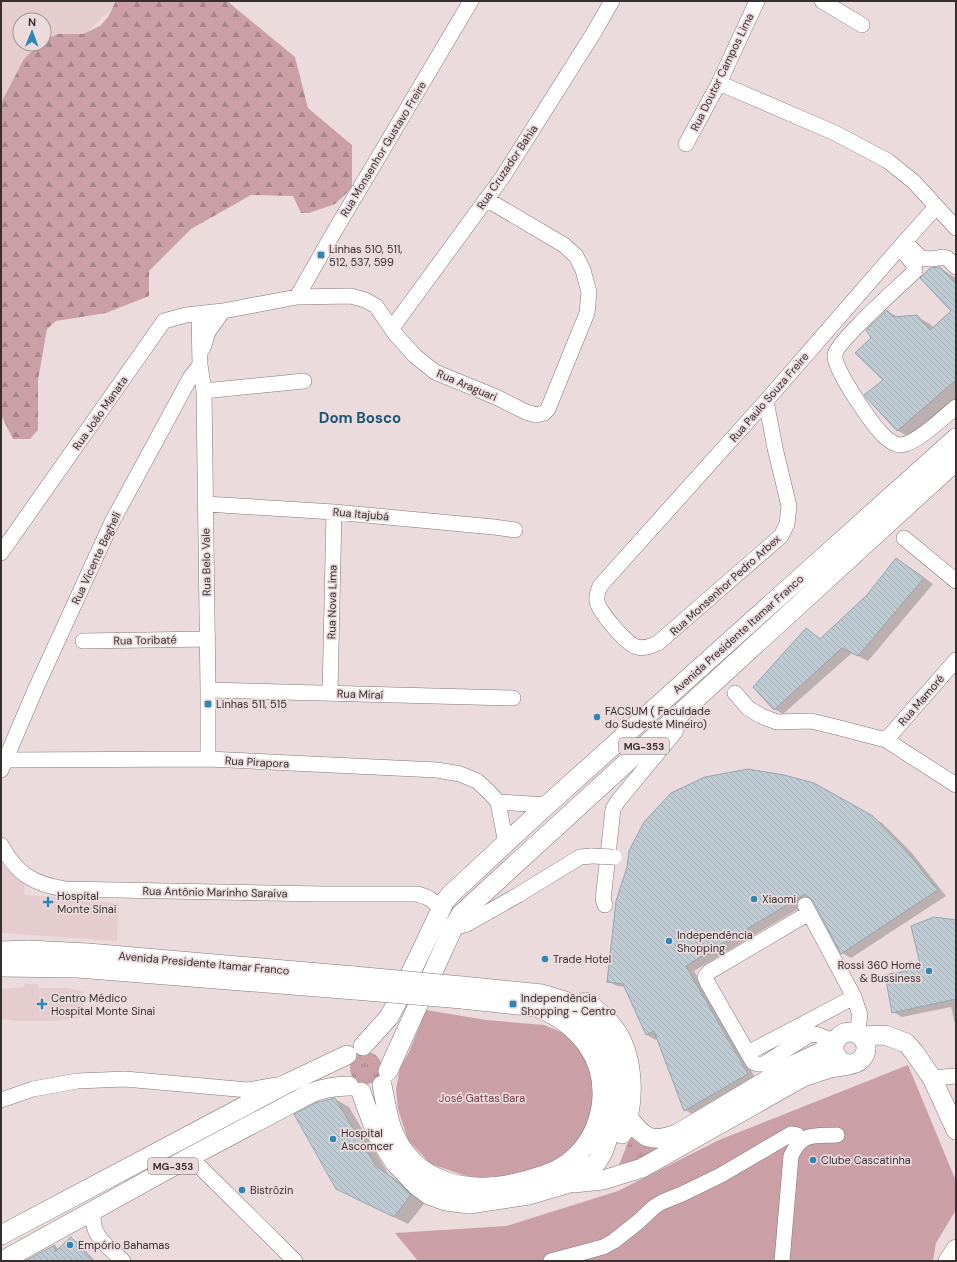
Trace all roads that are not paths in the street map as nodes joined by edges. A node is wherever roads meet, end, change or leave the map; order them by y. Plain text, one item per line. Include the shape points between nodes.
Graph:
1 (471, 1) edge
2 (612, 1) edge
3 (756, 1) edge
4 (822, 1) edge
5 (862, 24) dead end
6 (719, 83) junction
7 (686, 144) dead end
8 (486, 199) junction
9 (936, 207) junction
10 (956, 228) edge
11 (902, 244) junction
12 (956, 267) edge
13 (297, 297) junction
14 (222, 311) junction
15 (199, 314) junction
16 (392, 328) junction
17 (200, 359) junction
18 (304, 381) dead end
19 (204, 391) junction
20 (766, 401) junction
21 (956, 407) edge
22 (956, 438) edge
23 (956, 461) edge
24 (206, 504) junction
25 (334, 512) junction
26 (515, 530) dead end
27 (904, 538) dead end
28 (1, 553) edge
29 (956, 581) edge
30 (600, 586) joint
31 (208, 639) junction
32 (83, 640) dead end
33 (956, 660) edge
34 (208, 690) junction
35 (330, 693) junction
36 (735, 693) dead end
37 (512, 698) dead end
38 (684, 709) junction
39 (886, 740) junction
40 (208, 759) junction
41 (4, 765) edge
42 (956, 785) edge
43 (498, 802) junction
44 (548, 805) junction
45 (506, 844) junction
46 (1, 845) edge
47 (618, 858) dead end
48 (605, 905) dead end
49 (441, 910) junction
50 (453, 928) junction
51 (1, 951) edge
52 (1, 967) edge
53 (354, 983) junction
54 (482, 988) junction
55 (462, 992) junction
56 (854, 997) junction
57 (859, 1035) junction
58 (834, 1041) junction
59 (906, 1043) junction
60 (355, 1051) junction
61 (748, 1053) junction
62 (856, 1062) junction
63 (956, 1076) edge
64 (385, 1078) junction
65 (932, 1078) junction
66 (286, 1084) junction
67 (355, 1089) junction
68 (1, 1100) edge
69 (628, 1117) junction
70 (956, 1130) edge
71 (837, 1134) dead end
72 (801, 1141) junction
73 (190, 1157) junction
74 (597, 1162) junction
75 (570, 1183) junction
76 (94, 1211) junction
77 (1, 1235) edge
78 (956, 1250) edge
79 (2, 1261) edge
80 (123, 1261) edge
81 (295, 1261) edge
82 (551, 1261) edge
83 (782, 1261) edge
84 (948, 1261) edge

1 - 13 street, Rua Monsenhor Gustavo Freire
2 - 8 street, Rua Cruzador Bahia via 502,178
3 - 6 street, Rua Doutor Campos Lima
4 - 5 street
6 - 7 street, Rua Doutor Campos Lima
6 - 9 street via 835,133 888,161 914,182
8 - 16 street, Rua Cruzador Bahia
8 - 16 street, Rua Araguari via 564,245 576,256 583,270 589,292 587,313 548,409 536,415 526,412 435,372 415,356
9 - 10 street
9 - 11 street, Rua Paulo Souza Freire
11 - 12 street via 921,258 944,257
11 - 20 street, Rua Paulo Souza Freire
11 - 21 street via 915,271 840,346 835,355 837,366 869,418 884,437 894,444 902,445 916,440
13 - 14 street, Rua Araguari
13 - 16 street, Rua Araguari via 351,296 365,300 376,306
14 - 15 street, Rua João Manata
14 - 17 street, Rua Vicente Begheli via 208,332
15 - 17 street
15 - 28 street, Rua João Manata via 164,321
17 - 19 street, Rua Belo Vale
17 - 41 street, Rua Vicente Begheli via 112,522 36,688
18 - 19 street
19 - 24 street, Rua Belo Vale
20 - 30 street, Rua Paulo Souza Freire
20 - 30 street, Rua Monsenhor Pedro Arbex via 789,506 787,524 781,536 670,634 647,647 636,647 627,641 601,612 597,603
22 - 44 main road, Avenida Presidente Itamar Franco / MG-353
23 - 38 main road, Avenida Presidente Itamar Franco / MG-353
24 - 25 street, Rua Itajubá
24 - 31 street, Rua Belo Vale
25 - 26 street, Rua Itajubá
25 - 35 street, Rua Nova Lima
27 - 29 street
31 - 32 street, Rua Toribaté
31 - 34 street, Rua Belo Vale
33 - 39 street, Rua Mamoré
34 - 35 street, Rua Miraí
34 - 40 street, Rua Belo Vale
35 - 37 street, Rua Miraí
36 - 39 street via 748,708 777,722 811,721
38 - 48 street via 676,732 613,809 603,900
38 - 50 main road, Avenida Presidente Itamar Franco / MG-353 via 468,906
39 - 42 street
40 - 41 street, Rua Pirapora
40 - 43 street, Rua Pirapora via 436,770 460,774 477,781
43 - 44 street
43 - 45 street
44 - 45 main road, Avenida Presidente Itamar Franco / MG-353
45 - 49 main road, Avenida Presidente Itamar Franco / MG-353 via 451,894
46 - 49 street, Rua Antônio Marinho Saraiva via 13,864 33,881 49,887 416,894 425,895
47 - 50 street, bridge via 580,857 467,924
49 - 60 main road, Avenida Presidente Itamar Franco / MG-353 via 389,1017
50 - 64 main road, Avenida Presidente Itamar Franco / MG-353
51 - 53 main road, Avenida Presidente Itamar Franco via 88,952
52 - 53 main road, Avenida Presidente Itamar Franco via 78,968
53 - 55 main road, Avenida Presidente Itamar Franco, bridge
54 - 55 main road, Avenida Presidente Itamar Franco
54 - 69 main road via 524,983 546,984 580,998 595,1008 617,1032 629,1062 631,1104
54 - 74 main road, Avenida Presidente Itamar Franco via 542,994 565,1001 601,1033 614,1061 617,1096 612,1127
55 - 64 main road, Avenida Presidente Itamar Franco via 536,1007 565,1022 582,1039 592,1052 601,1074 602,1101 600,1115 585,1147 560,1169 502,1186 470,1187 445,1182 429,1174 413,1161 401,1146 387,1112
56 - 57 street via 860,1015
56 - 61 street
56 - 61 street via 807,909 705,977
57 - 58 main road via 852,1032 842,1034
57 - 59 main road via 885,1035
57 - 62 main road via 866,1045 865,1055
58 - 61 street via 815,1034 809,1035 764,1064 754,1062
58 - 62 main road via 834,1052 839,1061
58 - 69 main road via 821,1052 787,1068 677,1134 653,1139 642,1134
59 - 62 main road via 874,1051
59 - 65 main road
60 - 64 main road via 376,1049 382,1053 386,1058
60 - 66 main road, MG-353
60 - 67 main road via 342,1067 345,1080
62 - 75 main road via 803,1077 642,1168 603,1180
63 - 65 street
64 - 67 main road, MG-353 via 376,1089 369,1092
65 - 70 main road
66 - 68 street via 248,1090 125,1079 77,1080 33,1088
66 - 77 main road, MG-353
67 - 73 main road, MG-353 via 335,1086 311,1093
67 - 75 main road, Avenida Presidente Itamar Franco via 384,1148 402,1172 429,1195 446,1201 469,1204 529,1195
69 - 74 main road via 614,1148
71 - 72 street via 806,1137
72 - 82 street via 797,1135 791,1134 721,1174 662,1202 603,1247
72 - 83 street via 791,1156
73 - 76 main road, MG-353
73 - 81 street
74 - 75 main road, Avenida Presidente Itamar Franco
76 - 79 main road, MG-353
76 - 80 street via 92,1220 95,1233
78 - 84 main road

